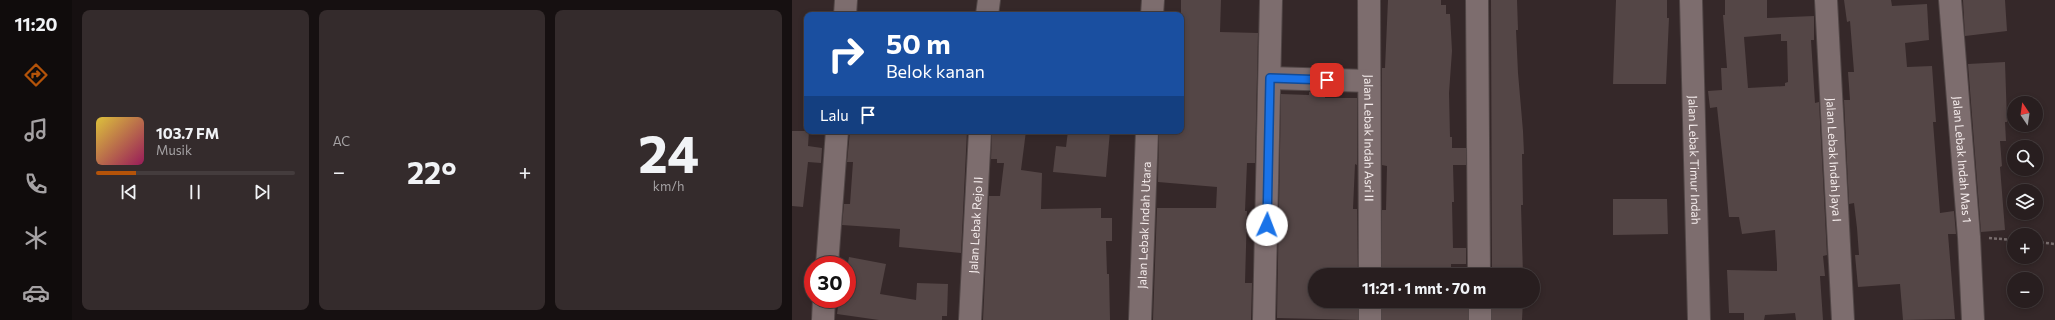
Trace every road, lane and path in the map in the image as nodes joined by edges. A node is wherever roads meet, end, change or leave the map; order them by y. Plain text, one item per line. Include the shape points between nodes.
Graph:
1 (846, 0) edge
2 (988, 0) edge
3 (1153, 0) edge
4 (1271, 0) edge
5 (1369, 0) edge
6 (1477, 0) edge
7 (1691, 0) edge
8 (1826, 0) edge
9 (1950, 0) edge
10 (845, 12) edge
11 (987, 12) edge
12 (1152, 12) edge
13 (1270, 78) junction
14 (1369, 81) junction
15 (837, 134) edge
16 (980, 134) edge
17 (1147, 134) edge
18 (2043, 243) edge
19 (2055, 244) edge
20 (828, 256) edge
21 (1370, 268) edge
22 (1479, 268) edge
23 (824, 308) edge
24 (1370, 308) edge
25 (1480, 308) edge
26 (823, 320) edge
27 (970, 320) edge
28 (1140, 320) edge
29 (1264, 320) edge
30 (1370, 320) edge
31 (1480, 320) edge
32 (1699, 320) edge
33 (1843, 320) edge
34 (1973, 320) edge

1 - 10 street
2 - 11 street
3 - 12 street
4 - 13 street
5 - 14 street, Jalan Lebak Indah Asri II
6 - 22 street
7 - 32 street, Jalan Lebak Timur Indah
8 - 33 street, Jalan Lebak Indah Jaya I
9 - 34 street, Jalan Lebak Indah Mas 1
13 - 14 street
13 - 29 street
14 - 21 street, Jalan Lebak Indah Asri II
15 - 20 street
16 - 27 street, Jalan Lebak Rejo II
17 - 28 street, Jalan Lebak Indah Utara
18 - 19 path
23 - 26 street
24 - 30 street
25 - 31 street

